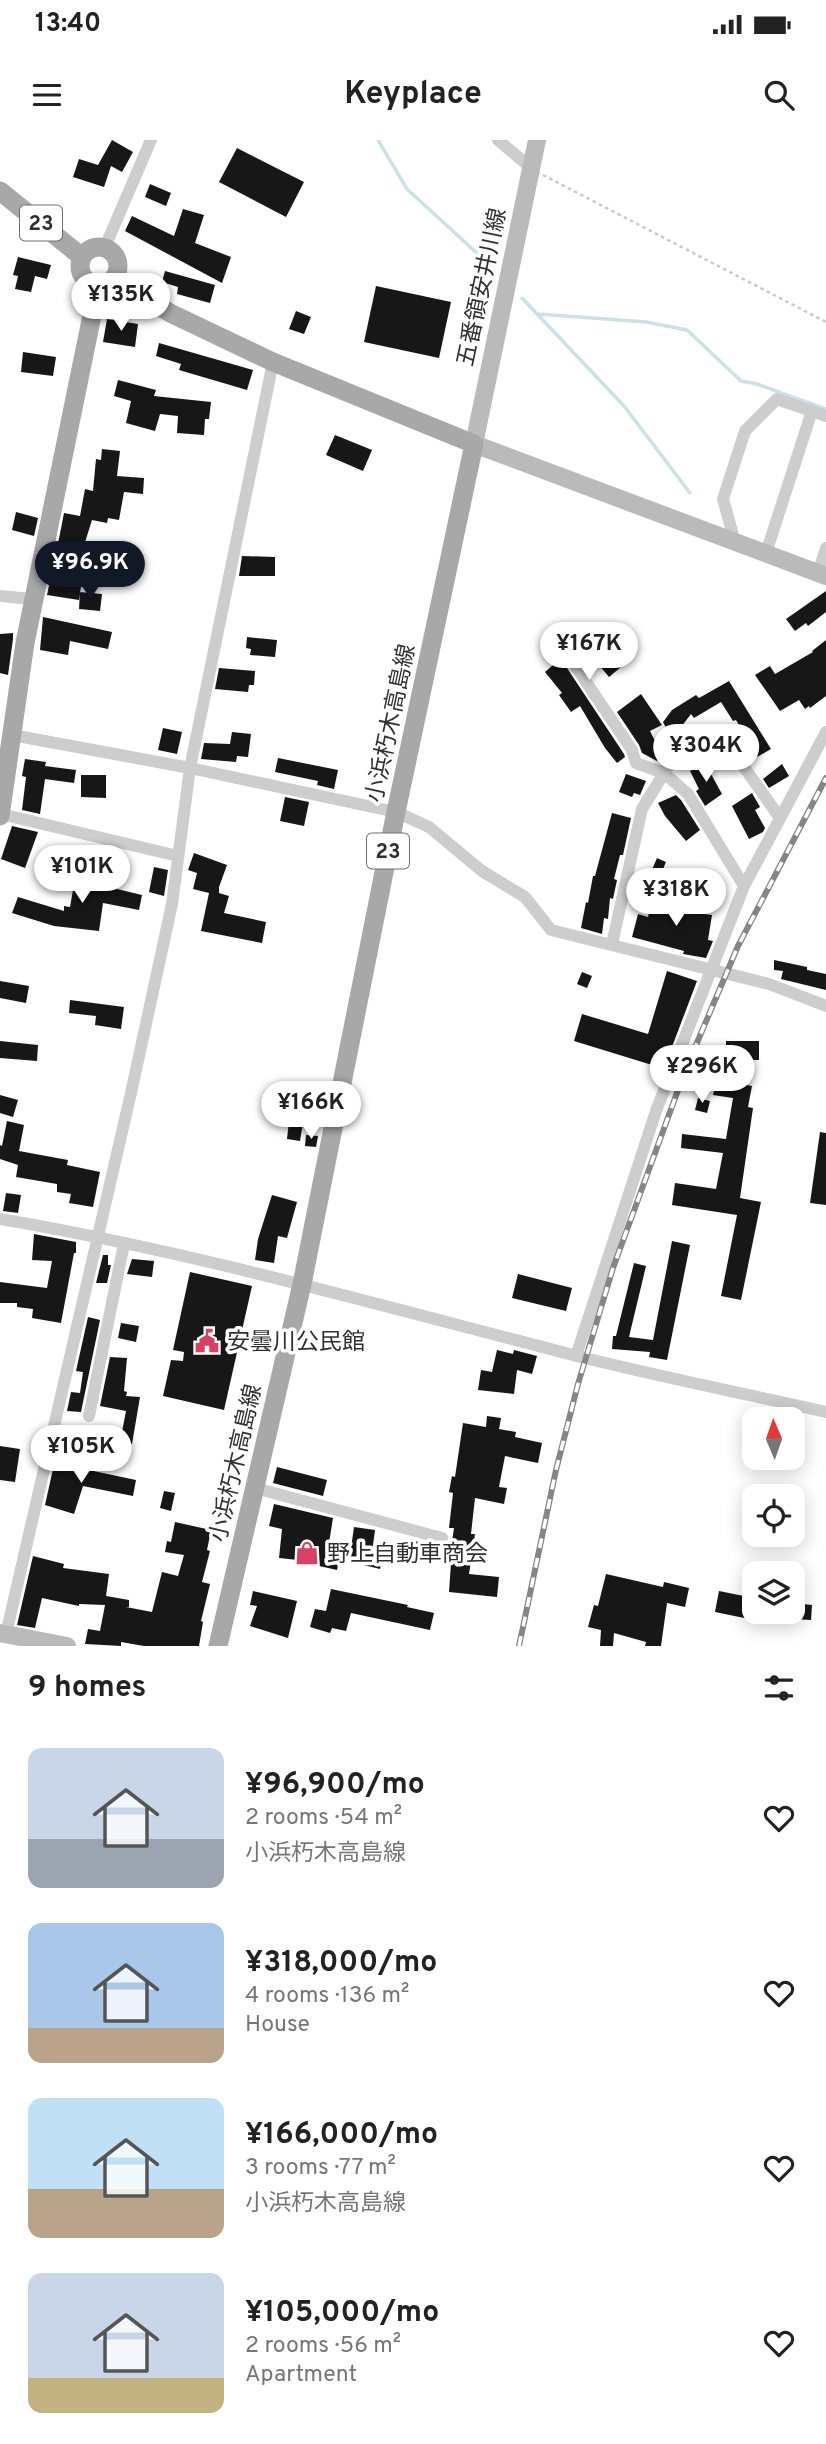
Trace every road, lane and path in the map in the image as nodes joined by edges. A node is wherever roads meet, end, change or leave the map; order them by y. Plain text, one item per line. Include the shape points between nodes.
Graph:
1 (151, 140) edge
2 (498, 140) edge
3 (537, 140) edge
4 (531, 168) junction
5 (0, 191) edge
6 (105, 247) junction
7 (82, 257) junction
8 (106, 282) junction
9 (826, 321) edge
10 (273, 362) junction
11 (812, 411) junction
12 (826, 416) edge
13 (474, 444) junction
14 (735, 542) junction
15 (826, 548) edge
16 (766, 553) junction
17 (822, 574) edge
18 (0, 596) edge
19 (33, 599) junction
20 (576, 667) dead end
21 (826, 732) edge
22 (12, 735) junction
23 (190, 768) junction
24 (664, 773) junction
25 (396, 813) junction
26 (0, 815) edge
27 (780, 818) junction
28 (178, 856) junction
29 (744, 886) junction
30 (612, 944) junction
31 (711, 970) junction
32 (826, 1006) edge
33 (0, 1219) edge
34 (97, 1238) junction
35 (124, 1244) junction
36 (302, 1284) junction
37 (576, 1356) junction
38 (826, 1412) edge
39 (89, 1416) dead end
40 (255, 1488) junction
41 (442, 1538) dead end
42 (3, 1633) edge
43 (67, 1646) edge
44 (218, 1646) edge

1 - 6 street
2 - 4 street
3 - 4 main road, 五番領安井川線
4 - 9 path
4 - 13 main road, 五番領安井川線
5 - 7 main road, 23
6 - 7 main road, 23 via 92,248
6 - 8 main road via 116,255 119,267
7 - 8 main road, 23 via 82,276 92,284
8 - 10 main road, 23
8 - 19 main road
10 - 13 main road, 23
10 - 23 street
11 - 12 street
11 - 14 street via 777,399 745,431 723,499
11 - 16 street
13 - 14 main road
13 - 25 main road, 小浜朽木高島線 / 23
14 - 16 main road
15 - 17 street
16 - 17 main road
18 - 19 street
19 - 22 main road
20 - 24 street via 636,763
21 - 27 street
22 - 23 street
22 - 26 main road
23 - 25 street
23 - 28 street
24 - 27 street via 677,752 706,730 720,733
24 - 29 street via 688,794
24 - 30 street via 642,809
25 - 30 street via 429,827 482,870 525,897 551,930
25 - 36 main road, 小浜朽木高島線 / 23
26 - 28 street
27 - 29 street
28 - 34 street via 166,931
29 - 31 street
30 - 31 street
31 - 32 street via 769,984
31 - 37 street via 656,1111
33 - 34 street
34 - 35 street
34 - 42 street
35 - 36 street
35 - 39 street
36 - 37 street
36 - 40 main road, 小浜朽木高島線 / 23
37 - 38 street
40 - 41 street
40 - 44 main road, 小浜朽木高島線 / 23
42 - 43 main road

